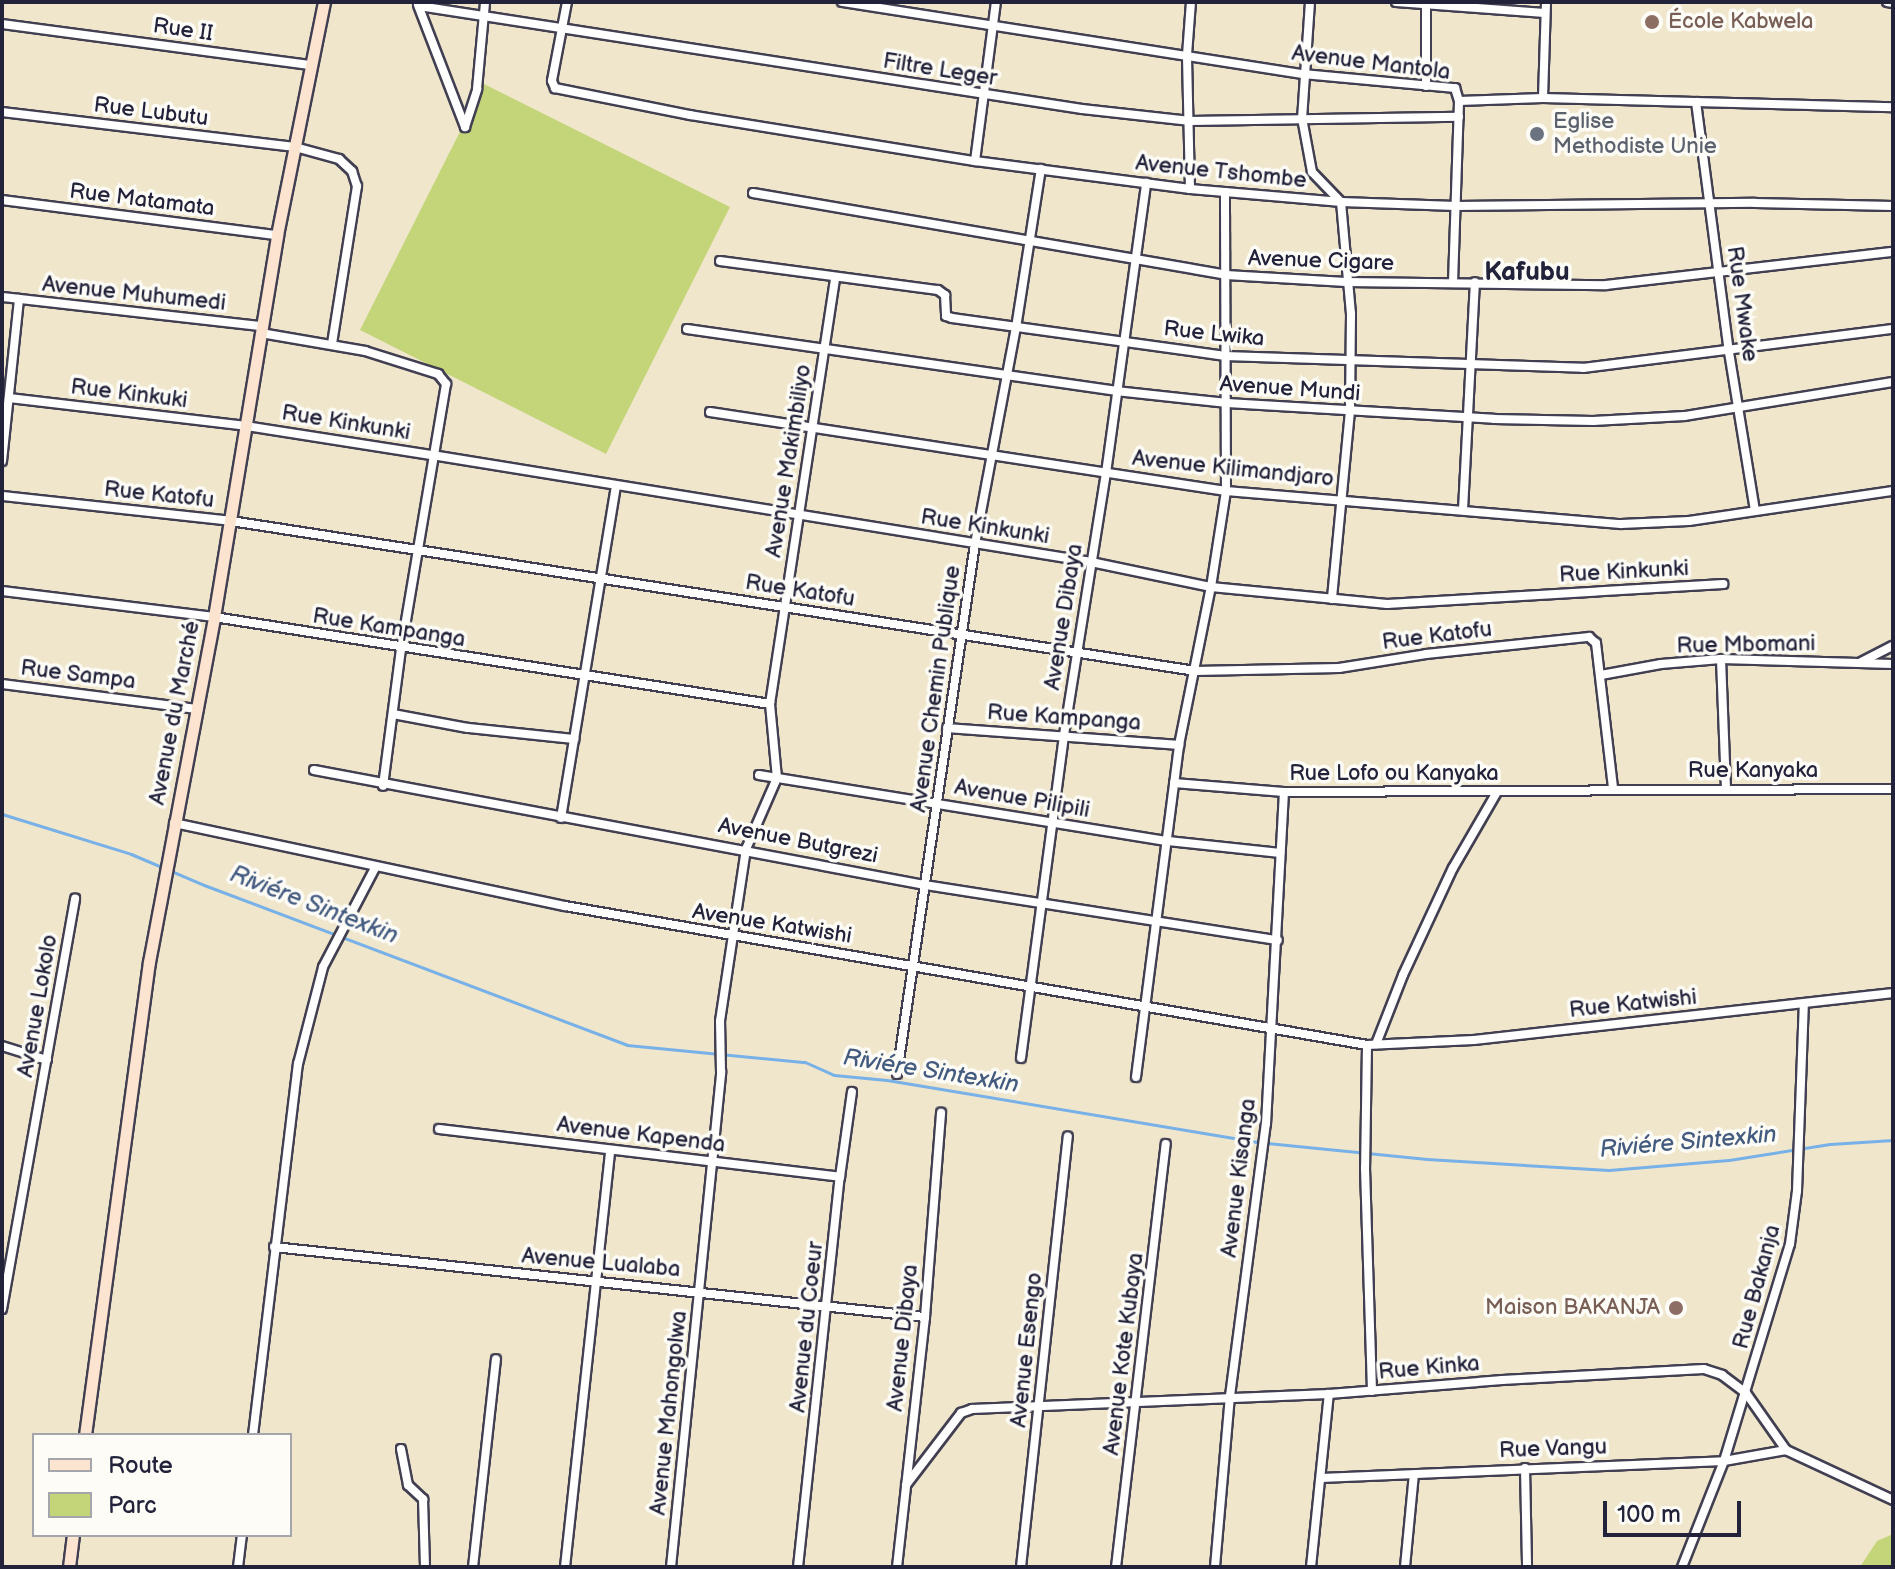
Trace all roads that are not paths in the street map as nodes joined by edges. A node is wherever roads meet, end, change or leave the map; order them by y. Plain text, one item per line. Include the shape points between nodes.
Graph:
1 (324, 2) edge
2 (485, 2) edge
3 (567, 2) edge
4 (842, 2) edge
5 (996, 2) edge
6 (1191, 2) edge
7 (1310, 2) edge
8 (1396, 2) edge
9 (1546, 2) edge
10 (1887, 2) edge
11 (1893, 3) edge
12 (418, 4) edge
13 (1426, 4) edge
14 (483, 13) junction
15 (1545, 13) junction
16 (2, 24) edge
17 (992, 27) junction
18 (563, 29) junction
19 (1187, 55) junction
20 (311, 65) junction
21 (1303, 74) junction
22 (1426, 86) junction
23 (983, 95) junction
24 (1543, 98) junction
25 (1459, 101) junction
26 (1696, 102) junction
27 (1893, 107) edge
28 (2, 112) edge
29 (1459, 117) junction
30 (1302, 118) junction
31 (1190, 121) junction
32 (295, 147) junction
33 (975, 161) junction
34 (1041, 169) junction
35 (1146, 183) junction
36 (1190, 189) junction
37 (1225, 192) junction
38 (753, 193) dead end
39 (2, 200) edge
40 (1341, 202) junction
41 (1456, 206) junction
42 (1709, 206) junction
43 (1893, 206) edge
44 (277, 235) junction
45 (1030, 242) junction
46 (1893, 252) edge
47 (1135, 260) junction
48 (720, 261) dead end
49 (1720, 274) junction
50 (1226, 275) junction
51 (835, 278) junction
52 (1346, 282) junction
53 (1475, 282) junction
54 (1453, 283) junction
55 (2, 297) edge
56 (19, 299) junction
57 (1016, 328) junction
58 (262, 329) junction
59 (687, 329) dead end
60 (1893, 329) edge
61 (1125, 342) junction
62 (332, 343) junction
63 (825, 348) junction
64 (1729, 352) junction
65 (1225, 356) junction
66 (1351, 363) junction
67 (1471, 364) junction
68 (1008, 373) junction
69 (1893, 382) edge
70 (1116, 391) junction
71 (9, 398) junction
72 (1227, 403) junction
73 (1740, 407) junction
74 (1350, 411) junction
75 (710, 412) dead end
76 (1467, 416) junction
77 (246, 426) junction
78 (814, 427) junction
79 (432, 455) junction
80 (993, 456) junction
81 (2, 461) edge
82 (1106, 473) junction
83 (616, 487) junction
84 (1226, 491) junction
85 (1893, 491) edge
86 (2, 496) edge
87 (1343, 500) junction
88 (1463, 510) junction
89 (1755, 510) junction
90 (799, 515) junction
91 (231, 521) junction
92 (975, 544) junction
93 (417, 552) junction
94 (1091, 562) junction
95 (601, 579) junction
96 (1723, 584) dead end
97 (1211, 587) junction
98 (2, 591) edge
99 (1332, 599) junction
100 (784, 606) junction
101 (214, 617) junction
102 (960, 635) junction
103 (1893, 646) edge
104 (401, 649) junction
105 (1077, 653) junction
106 (1721, 659) junction
107 (1861, 663) junction
108 (1893, 664) edge
109 (1195, 671) junction
110 (1601, 675) junction
111 (586, 677) junction
112 (2, 684) edge
113 (770, 704) junction
114 (198, 709) junction
115 (393, 714) junction
116 (947, 728) junction
117 (1064, 735) junction
118 (574, 739) junction
119 (1179, 745) junction
120 (314, 770) dead end
121 (759, 775) dead end
122 (777, 778) junction
123 (1174, 783) junction
124 (383, 786) junction
125 (1613, 788) junction
126 (1726, 789) junction
127 (1893, 789) edge
128 (1284, 792) junction
129 (1497, 792) junction
130 (938, 803) junction
131 (561, 818) junction
132 (1053, 822) junction
133 (174, 823) junction
134 (1168, 841) junction
135 (746, 849) junction
136 (1280, 853) junction
137 (375, 868) junction
138 (925, 885) junction
139 (75, 898) dead end
140 (1041, 902) junction
141 (1155, 922) junction
142 (733, 937) junction
143 (1278, 940) junction
144 (914, 965) junction
145 (1030, 984) junction
146 (1893, 986) edge
147 (1893, 993) edge
148 (1882, 994) junction
149 (1145, 1004) junction
150 (1804, 1004) junction
151 (1273, 1027) junction
152 (1372, 1045) junction
153 (2, 1046) edge
154 (1021, 1058) dead end
155 (47, 1060) junction
156 (721, 1072) joint
157 (897, 1074) dead end
158 (1136, 1077) dead end
159 (852, 1092) dead end
160 (941, 1113) dead end
161 (439, 1129) dead end
162 (1068, 1137) dead end
163 (1166, 1144) dead end
164 (610, 1150) junction
165 (712, 1162) junction
166 (840, 1177) junction
167 (274, 1247) junction
168 (597, 1282) junction
169 (4, 1287) edge
170 (700, 1291) junction
171 (828, 1304) junction
172 (2, 1309) edge
173 (925, 1317) junction
174 (496, 1359) dead end
175 (1372, 1391) junction
176 (1746, 1393) junction
177 (1329, 1394) junction
178 (1230, 1396) junction
179 (1137, 1400) junction
180 (1039, 1407) junction
181 (85, 1433) edge
182 (253, 1433) edge
183 (401, 1449) dead end
184 (1786, 1450) junction
185 (1724, 1461) junction
186 (1525, 1468) junction
187 (1414, 1474) junction
188 (1321, 1478) junction
189 (906, 1485) junction
190 (1893, 1500) edge
191 (73, 1537) edge
192 (242, 1537) edge
193 (69, 1567) edge
194 (238, 1567) edge
195 (425, 1567) edge
196 (473, 1567) edge
197 (565, 1567) edge
198 (671, 1567) edge
199 (798, 1567) edge
200 (897, 1567) edge
201 (1021, 1567) edge
202 (1116, 1567) edge
203 (1215, 1567) edge
204 (1311, 1567) edge
205 (1405, 1567) edge
206 (1527, 1567) edge
207 (1682, 1567) edge

1 - 20 street, Avenue du Marché
2 - 14 street
3 - 18 street
4 - 17 street, Avenue Mantola
5 - 17 street
6 - 19 street
7 - 21 street
8 - 13 street
9 - 15 street
10 - 11 street
12 - 14 street, Filtre Leger
12 - 14 street via 465,127 477,89
13 - 15 street
13 - 22 street
14 - 18 street, Filtre Leger
15 - 24 street
16 - 20 street, Rue II
17 - 19 street, Avenue Mantola
17 - 23 street
18 - 23 street, Filtre Leger
18 - 33 street, Avenue Tshombe via 552,86 690,115
19 - 21 street, Avenue Mantola
19 - 31 street
20 - 32 street, Avenue du Marché
21 - 22 street, Avenue Mantola
21 - 30 street
22 - 25 street, Avenue Mantola via 1457,88
23 - 31 street, Filtre Leger
23 - 33 street
24 - 25 street, Avenue Mantola
24 - 26 street, Avenue Mantola
25 - 29 street
26 - 27 street, Avenue Mantola
26 - 42 street, Rue Mwake
28 - 32 street, Rue Lubutu
29 - 30 street, Filtre Leger
29 - 41 street
30 - 31 street, Filtre Leger
30 - 40 street via 1312,172
31 - 36 street
32 - 44 street, Avenue du Marché
32 - 62 street, Rue Lubutu via 339,159 356,178
33 - 34 street, Avenue Tshombe
34 - 35 street, Avenue Tshombe
34 - 45 street, Avenue Chemin Publique
35 - 36 street, Avenue Tshombe
35 - 47 street, Avenue Dibaya
36 - 37 street, Avenue Tshombe
37 - 40 street, Avenue Tshombe
37 - 50 street
38 - 45 street, Avenue Cigare
39 - 44 street, Rue Matamata
40 - 41 street, Avenue Tshombe
40 - 52 street
41 - 42 street, Avenue Tshombe
41 - 54 street
42 - 43 street, Avenue Tshombe
42 - 49 street, Rue Mwake
44 - 58 street, Avenue du Marché
45 - 47 street, Avenue Cigare
45 - 57 street, Avenue Chemin Publique
46 - 49 street, Avenue Cigare
47 - 50 street, Avenue Cigare
47 - 61 street, Avenue Dibaya
48 - 51 street, Rue Lwika
49 - 53 street, Avenue Cigare via 1606,285
49 - 64 street, Rue Mwake
50 - 52 street, Avenue Cigare
50 - 65 street
51 - 57 street, Rue Lwika via 938,290 945,295 946,316
51 - 63 street, Avenue Makimbiliyo
52 - 54 street, Avenue Cigare
52 - 66 street
53 - 54 street, Avenue Cigare
53 - 67 street
55 - 56 street, Avenue Muhumedi
56 - 58 street, Avenue Muhumedi
56 - 71 street
57 - 61 street, Rue Lwika
57 - 68 street, Avenue Chemin Publique
58 - 62 street, Avenue Muhumedi
58 - 77 street, Avenue du Marché
59 - 63 street, Avenue Mundi
60 - 64 street, Rue Lwika
61 - 65 street, Rue Lwika
61 - 70 street, Avenue Dibaya
62 - 79 street, Avenue Muhumedi via 444,378
63 - 68 street, Avenue Mundi
63 - 78 street, Avenue Makimbiliyo
64 - 67 street, Rue Lwika via 1583,368
64 - 73 street, Rue Mwake
65 - 66 street, Rue Lwika
65 - 72 street
66 - 67 street, Rue Lwika
66 - 74 street
67 - 76 street
68 - 70 street, Avenue Mundi
68 - 80 street, Avenue Chemin Publique
69 - 73 street, Avenue Mundi
70 - 72 street, Avenue Mundi
70 - 82 street, Avenue Dibaya
71 - 77 street, Rue Kinkuki
71 - 81 street
72 - 74 street, Avenue Mundi
72 - 84 street
73 - 76 street, Avenue Mundi via 1593,421
73 - 89 street, Rue Mwake
74 - 76 street, Avenue Mundi
74 - 87 street
75 - 78 street, Avenue Kilimandjaro
76 - 88 street
77 - 79 street, Rue Kinkunki
77 - 91 street, Avenue du Marché
78 - 80 street, Avenue Kilimandjaro
78 - 90 street, Avenue Makimbiliyo
79 - 83 street, Rue Kinkunki
79 - 93 street
80 - 82 street, Avenue Kilimandjaro
80 - 92 street, Avenue Chemin Publique
82 - 84 street, Avenue Kilimandjaro
82 - 94 street, Avenue Dibaya
83 - 90 street, Rue Kinkunki
83 - 95 street
84 - 87 street, Avenue Kilimandjaro
84 - 97 street
85 - 89 street, Avenue Kilimandjaro
86 - 91 street, Rue Katofu
87 - 88 street, Avenue Kilimandjaro
87 - 99 street
88 - 89 street, Avenue Kilimandjaro via 1621,524 1689,521
90 - 92 street, Rue Kinkunki
90 - 100 street, Avenue Makimbiliyo
91 - 93 street, Rue Katofu
91 - 101 street, Avenue du Marché
92 - 94 street, Rue Kinkunki
92 - 102 street, Avenue Chemin Publique
93 - 95 street, Rue Katofu
93 - 104 street
94 - 97 street, Rue Kinkunki
94 - 105 street, Avenue Dibaya
95 - 100 street, Rue Katofu
95 - 111 street
96 - 99 street, Rue Kinkunki via 1425,604
97 - 99 street, Rue Kinkunki
97 - 109 street
98 - 101 street, Rue Kampanga
100 - 102 street, Rue Katofu
100 - 113 street, Avenue Makimbiliyo
101 - 104 street, Rue Kampanga
101 - 114 street, Avenue du Marché
102 - 105 street, Rue Katofu
102 - 116 street, Avenue Chemin Publique
103 - 107 street
104 - 111 street, Rue Kampanga
104 - 115 street
105 - 109 street, Rue Katofu
105 - 117 street, Avenue Dibaya
106 - 107 street, Rue Mbomani
106 - 110 street, Rue Mbomani
106 - 126 street
107 - 108 street, Rue Mbomani
109 - 110 street, Rue Katofu via 1339,668 1593,638
109 - 119 street
110 - 125 street
111 - 113 street, Rue Kampanga
111 - 118 street
112 - 114 street, Rue Sampa
113 - 122 street, Avenue Makimbiliyo
114 - 133 street, Avenue du Marché
115 - 118 street
115 - 124 street
116 - 117 street, Rue Kampanga
116 - 130 street, Avenue Chemin Publique
117 - 119 street, Rue Kampanga
117 - 132 street, Avenue Dibaya
118 - 131 street
119 - 123 street
120 - 124 street, Avenue Butgrezi
121 - 122 street, Avenue Pilipili
122 - 130 street, Avenue Pilipili
122 - 135 street, Avenue Makimbiliyo
123 - 128 street, Rue Lofo ou Kanyaka
123 - 134 street
124 - 131 street, Avenue Butgrezi
125 - 126 street, Rue Kanyaka
125 - 129 street, Rue Lofo ou Kanyaka
126 - 127 street, Rue Kanyaka
128 - 129 street, Rue Lofo ou Kanyaka
128 - 136 street, Avenue Kisanga
129 - 152 street via 1453,868
130 - 132 street, Avenue Pilipili
130 - 138 street, Avenue Chemin Publique
131 - 135 street, Avenue Butgrezi
132 - 134 street, Avenue Pilipili
132 - 140 street, Avenue Dibaya
133 - 137 street, Avenue Katwishi
133 - 181 street, Avenue du Marché via 149,962
134 - 136 street, Avenue Pilipili
134 - 141 street
135 - 138 street, Avenue Butgrezi
135 - 142 street, Avenue Makimbiliyo
136 - 143 street, Avenue Kisanga
137 - 142 street, Avenue Katwishi
137 - 167 street via 332,947 310,1011
138 - 140 street, Avenue Butgrezi
138 - 144 street, Avenue Chemin Publique
139 - 155 street, Avenue Lokolo
140 - 141 street, Avenue Butgrezi
140 - 145 street, Avenue Dibaya
141 - 143 street, Avenue Butgrezi
141 - 149 street
142 - 144 street, Avenue Katwishi
142 - 156 street, Avenue Makimbiliyo via 720,1021
143 - 151 street, Avenue Kisanga
144 - 145 street, Avenue Katwishi
144 - 157 street, Avenue Chemin Publique
145 - 149 street, Avenue Katwishi
145 - 154 street, Avenue Dibaya
146 - 148 street
147 - 148 street, Rue Katwishi
148 - 150 street, Rue Katwishi
149 - 151 street, Avenue Katwishi
149 - 158 street
150 - 152 street, Rue Katwishi via 1474,1040
150 - 176 street, Rue Bakanja via 1790,1244
151 - 152 street, Avenue Katwishi
151 - 178 street, Avenue Kisanga via 1266,1124
152 - 175 street via 1365,1168
153 - 155 street
155 - 169 street, Avenue Lokolo
156 - 165 street, Avenue Mahongolwa
159 - 166 street, Avenue du Coeur
160 - 173 street, Avenue Dibaya
161 - 164 street, Avenue Kapenda
162 - 180 street, Avenue Esengo
163 - 179 street, Avenue Kote Kubaya
164 - 165 street, Avenue Kapenda
164 - 168 street
165 - 166 street, Avenue Kapenda
165 - 170 street, Avenue Mahongolwa
166 - 171 street, Avenue du Coeur
167 - 168 street, Avenue Lualaba
167 - 182 street
168 - 170 street, Avenue Lualaba
168 - 197 street
169 - 172 street, Avenue Lokolo
170 - 171 street, Avenue Lualaba
170 - 198 street, Avenue Mahongolwa
171 - 173 street, Avenue Lualaba
171 - 199 street, Avenue du Coeur
173 - 189 street, Avenue Dibaya
174 - 196 street
175 - 176 street, Rue Kinka via 1704,1369
175 - 177 street, Rue Kinka
176 - 184 street, Rue Kinka
176 - 185 street, Rue Bakanja
177 - 178 street, Rue Kinka
177 - 188 street
178 - 179 street, Rue Kinka
178 - 203 street, Avenue Kisanga
179 - 180 street, Rue Kinka
179 - 202 street, Avenue Kote Kubaya
180 - 189 street, Rue Kinka via 961,1413
180 - 201 street, Avenue Esengo
183 - 195 street via 408,1485 423,1499
184 - 185 street, Rue Vangu
184 - 190 street
185 - 186 street, Rue Vangu
185 - 207 street, Rue Bakanja
186 - 187 street, Rue Vangu
186 - 206 street
187 - 188 street, Rue Vangu
187 - 205 street
188 - 204 street
189 - 200 street, Avenue Dibaya
191 - 193 street
192 - 194 street

